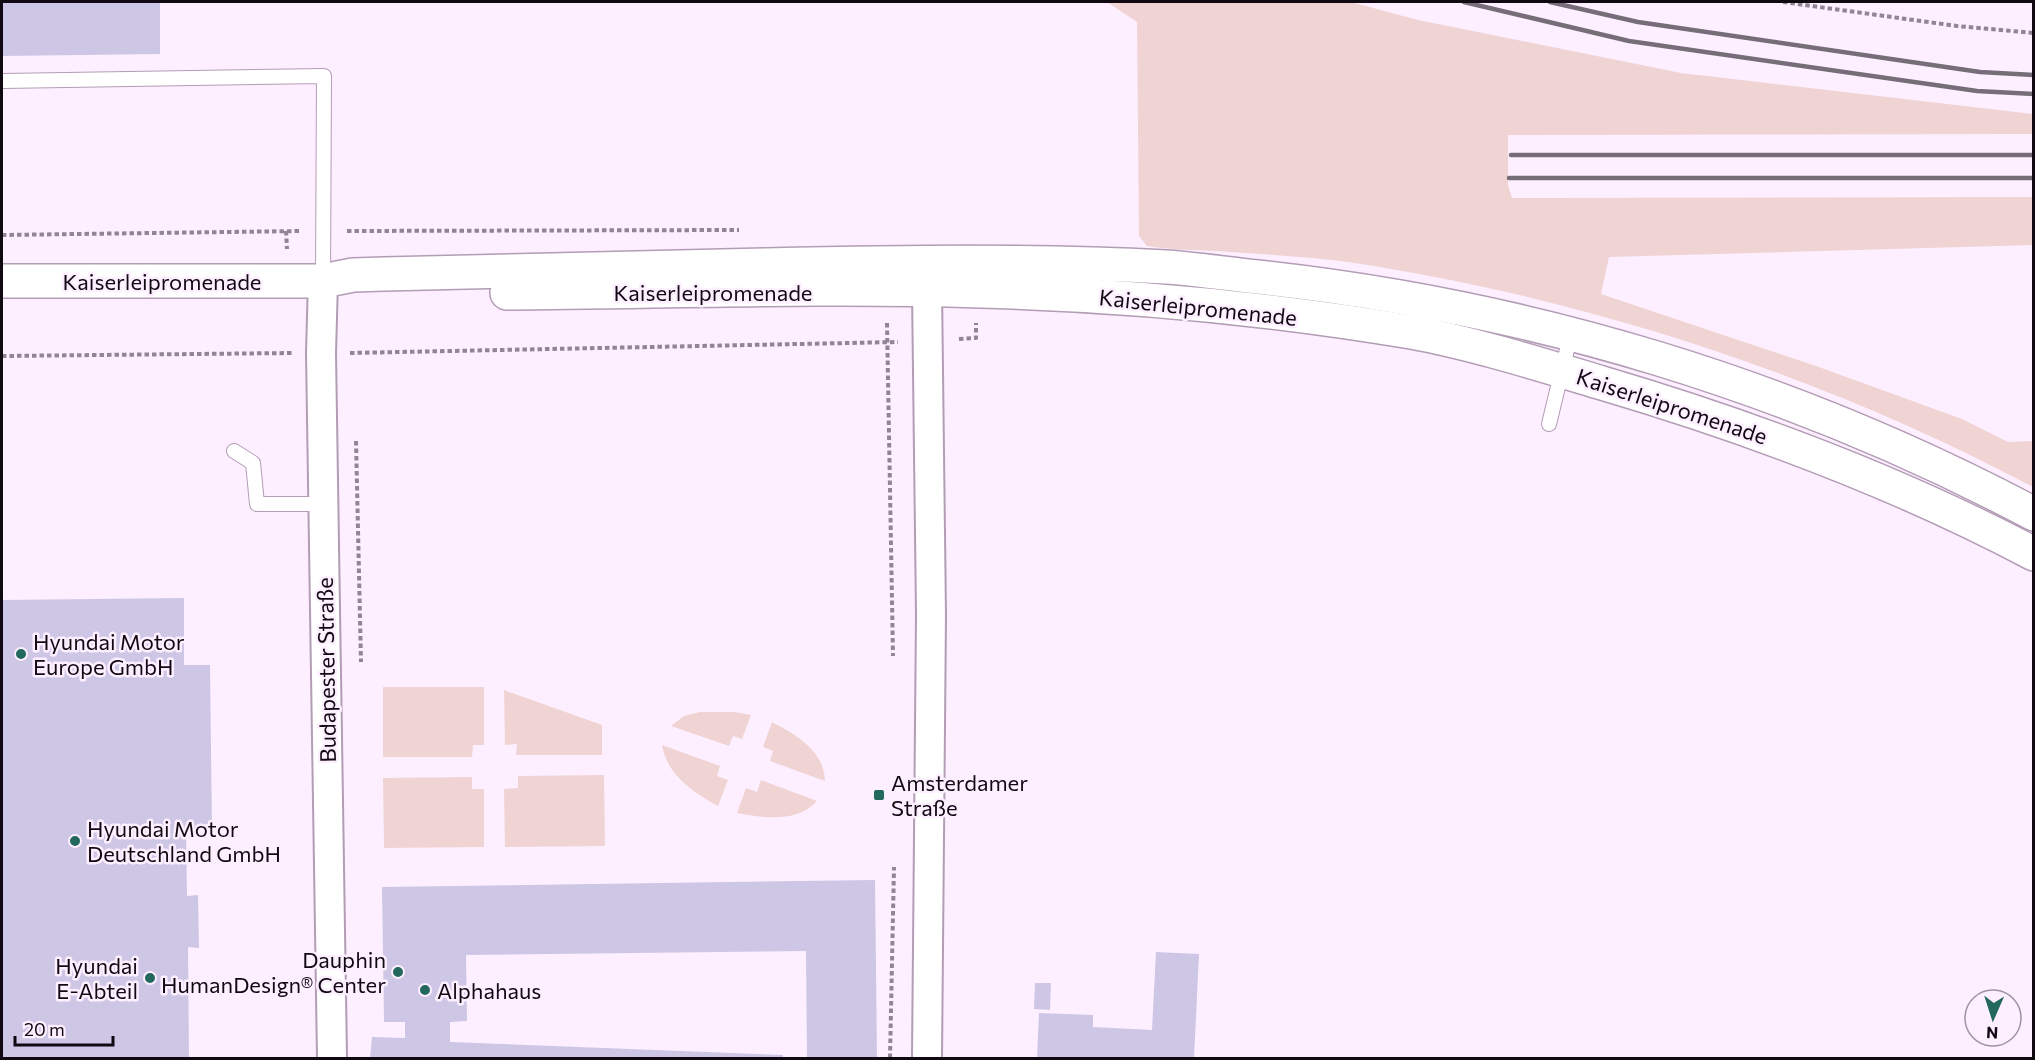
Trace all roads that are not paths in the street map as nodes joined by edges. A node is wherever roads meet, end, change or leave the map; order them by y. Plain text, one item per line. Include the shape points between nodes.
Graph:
1 (2, 81) edge
2 (927, 276) junction
3 (338, 278) junction
4 (2, 281) edge
5 (1571, 333) junction
6 (1562, 370) junction
7 (1549, 424) dead end
8 (234, 451) dead end
9 (323, 504) junction
10 (2034, 514) edge
11 (2034, 554) edge
12 (332, 1059) edge
13 (927, 1059) edge

1 - 3 lane via 324,76 322,231
2 - 3 main road, Kaiserleipromenade
2 - 3 main road, Kaiserleipromenade via 886,291 395,294 355,289
2 - 5 main road, Kaiserleipromenade via 1046,261 1169,267 1419,299
2 - 6 main road, Kaiserleipromenade via 1046,293 1171,302 1414,333
2 - 13 street via 931,615
3 - 4 main road, Kaiserleipromenade
3 - 9 street, Budapester Straße via 321,353
5 - 6 lane
5 - 10 main road, Kaiserleipromenade via 1798,407 1904,449
6 - 7 lane
6 - 11 main road, Kaiserleipromenade via 1768,436 1953,512
8 - 9 lane via 254,463 257,504
9 - 12 street, Budapester Straße

